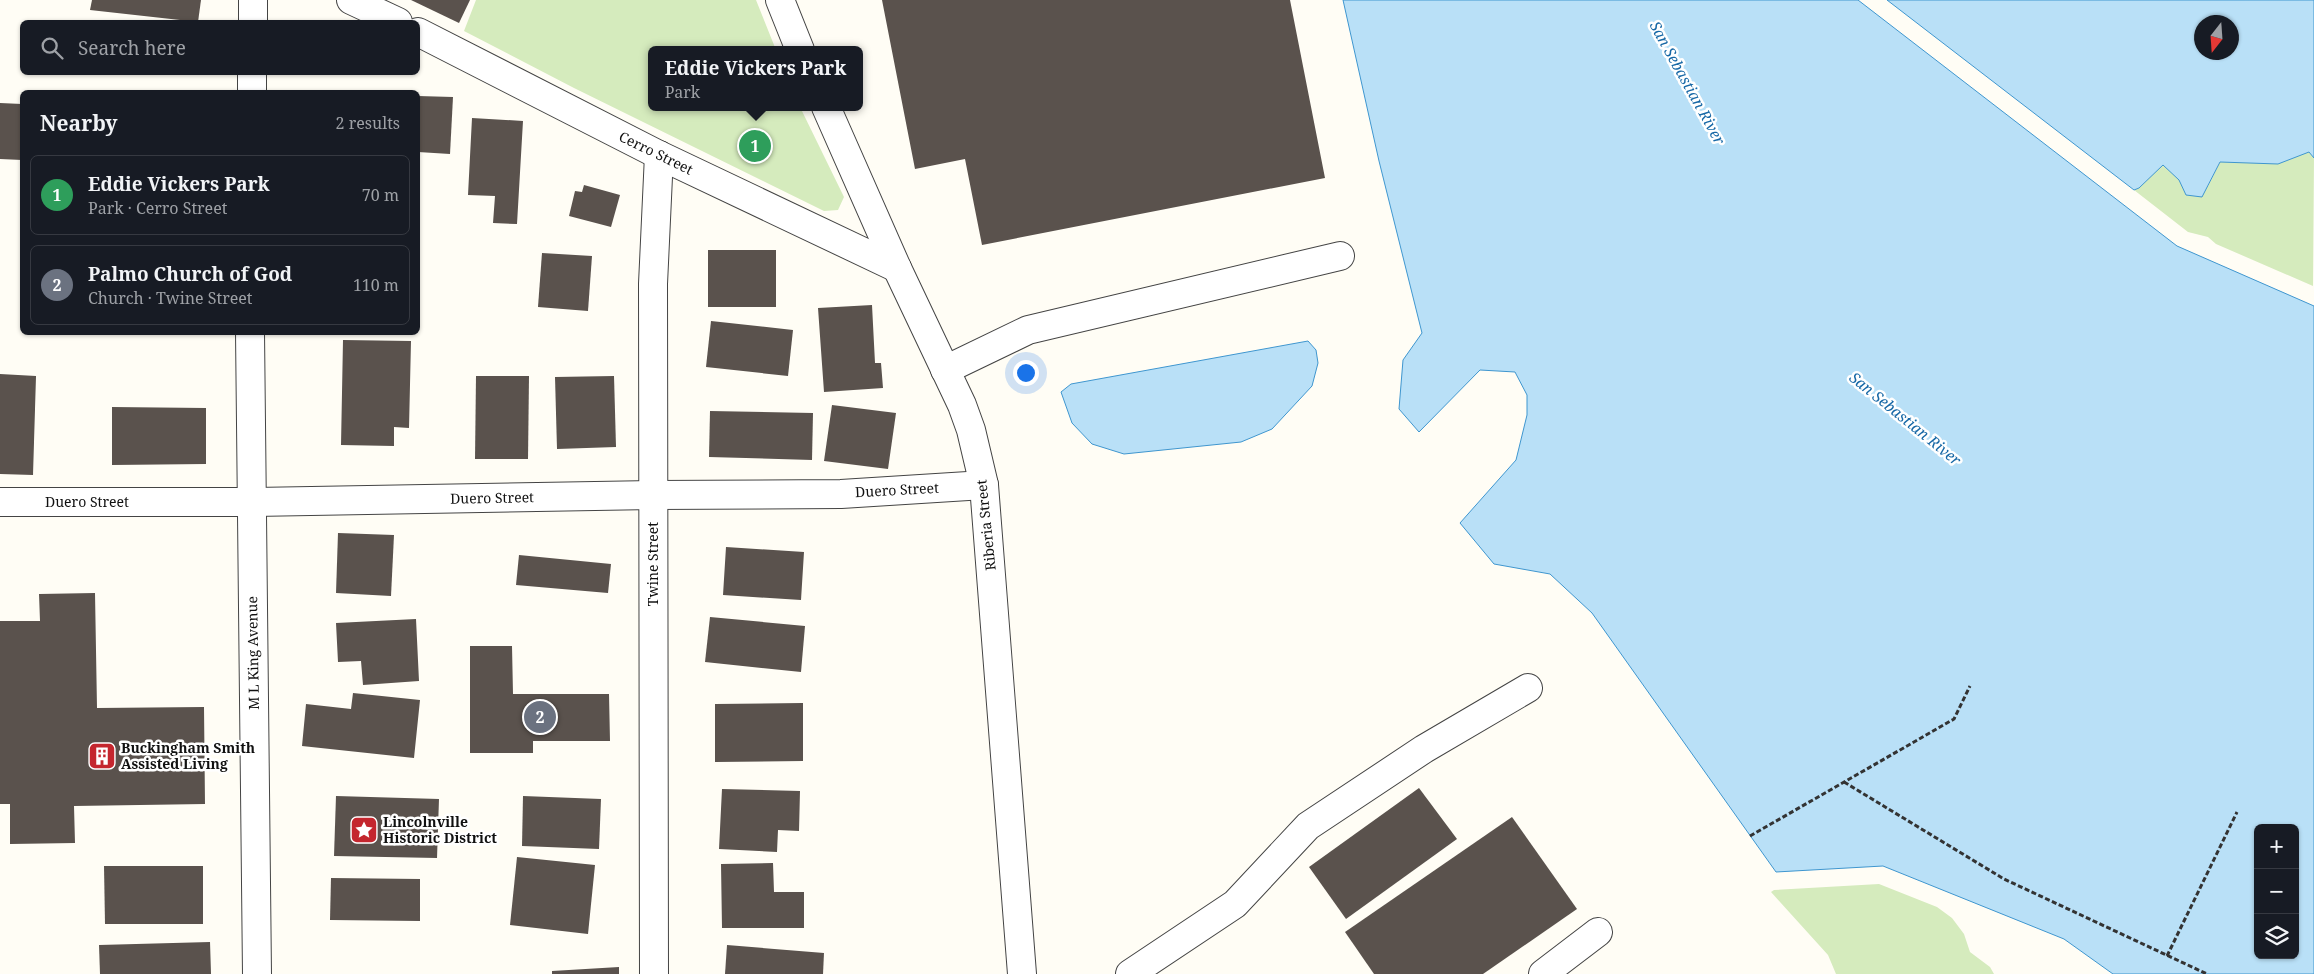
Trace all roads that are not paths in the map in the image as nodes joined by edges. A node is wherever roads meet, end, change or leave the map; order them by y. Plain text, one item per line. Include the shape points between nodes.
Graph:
1 (253, 0) edge
2 (351, 0) edge
3 (780, 0) edge
4 (253, 20) edge
5 (394, 20) edge
6 (420, 33) edge
7 (798, 46) edge
8 (252, 75) edge
9 (252, 90) edge
10 (828, 111) edge
11 (659, 155) junction
12 (1340, 256) dead end
13 (897, 268) junction
14 (250, 335) edge
15 (945, 370) junction
16 (984, 486) junction
17 (653, 495) junction
18 (0, 502) edge
19 (250, 502) junction
20 (1528, 688) dead end
21 (1598, 932) dead end
22 (257, 974) edge
23 (654, 974) edge
24 (1022, 974) edge
25 (1130, 974) edge
26 (1543, 974) edge

1 - 4 street
2 - 5 street
3 - 7 street
6 - 11 street, Cerro Street
8 - 9 street
10 - 13 street, Riberia Street
11 - 13 street, Cerro Street
11 - 17 street, Twine Street via 653,284
12 - 15 street via 1028,330
13 - 15 street, Riberia Street
14 - 19 street, M L King Avenue
15 - 16 street, Riberia Street via 962,406
16 - 17 street, Duero Street via 841,494
16 - 24 street, Riberia Street
17 - 19 street, Duero Street
17 - 23 street, Twine Street
18 - 19 street, Duero Street
19 - 22 street, M L King Avenue
20 - 25 street via 1424,749 1308,826 1235,904
21 - 26 street

